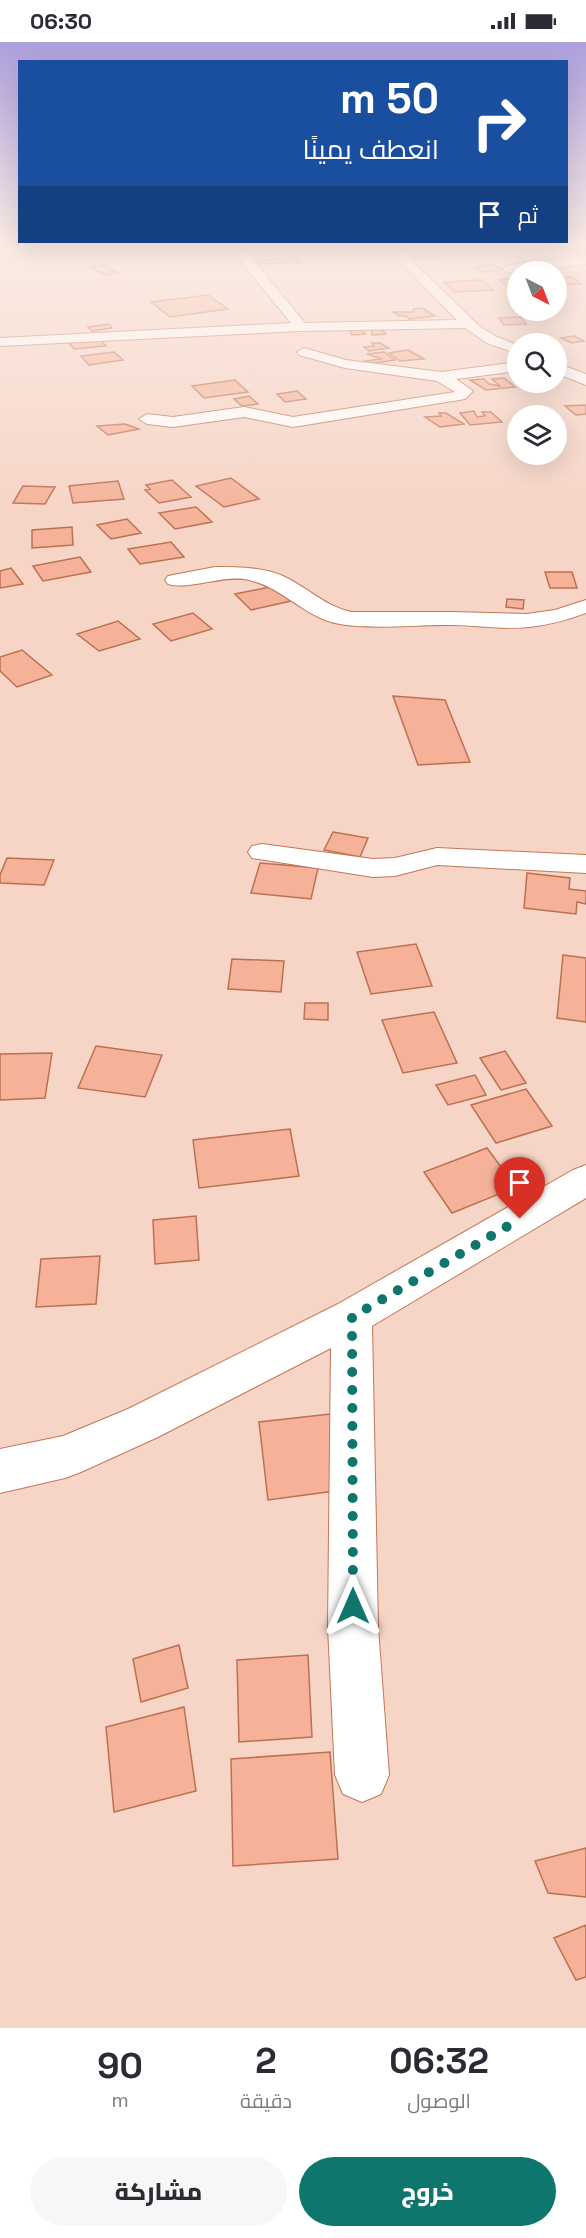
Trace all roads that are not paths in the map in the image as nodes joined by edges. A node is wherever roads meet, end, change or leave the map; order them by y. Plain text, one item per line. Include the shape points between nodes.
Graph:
1 (87, 338) edge
2 (486, 338) edge
3 (0, 342) edge
4 (507, 346) edge
5 (303, 352) dead end
6 (507, 368) edge
7 (567, 372) edge
8 (441, 377) junction
9 (586, 380) edge
10 (147, 419) dead end
11 (175, 580) dead end
12 (586, 606) edge
13 (262, 852) dead end
14 (586, 864) edge
15 (586, 1180) edge
16 (352, 1317) junction
17 (0, 1471) edge
18 (362, 1775) dead end

1 - 3 street
2 - 4 street
5 - 8 street via 345,364
6 - 8 street
7 - 9 street
8 - 10 street via 461,388 464,394 293,422 244,412 173,422
11 - 12 street via 243,573 276,581 332,615 352,619 527,621 559,616
13 - 14 street via 373,868 395,867 437,856
15 - 16 street
16 - 17 street via 114,1436 65,1457
16 - 18 street via 353,1627

